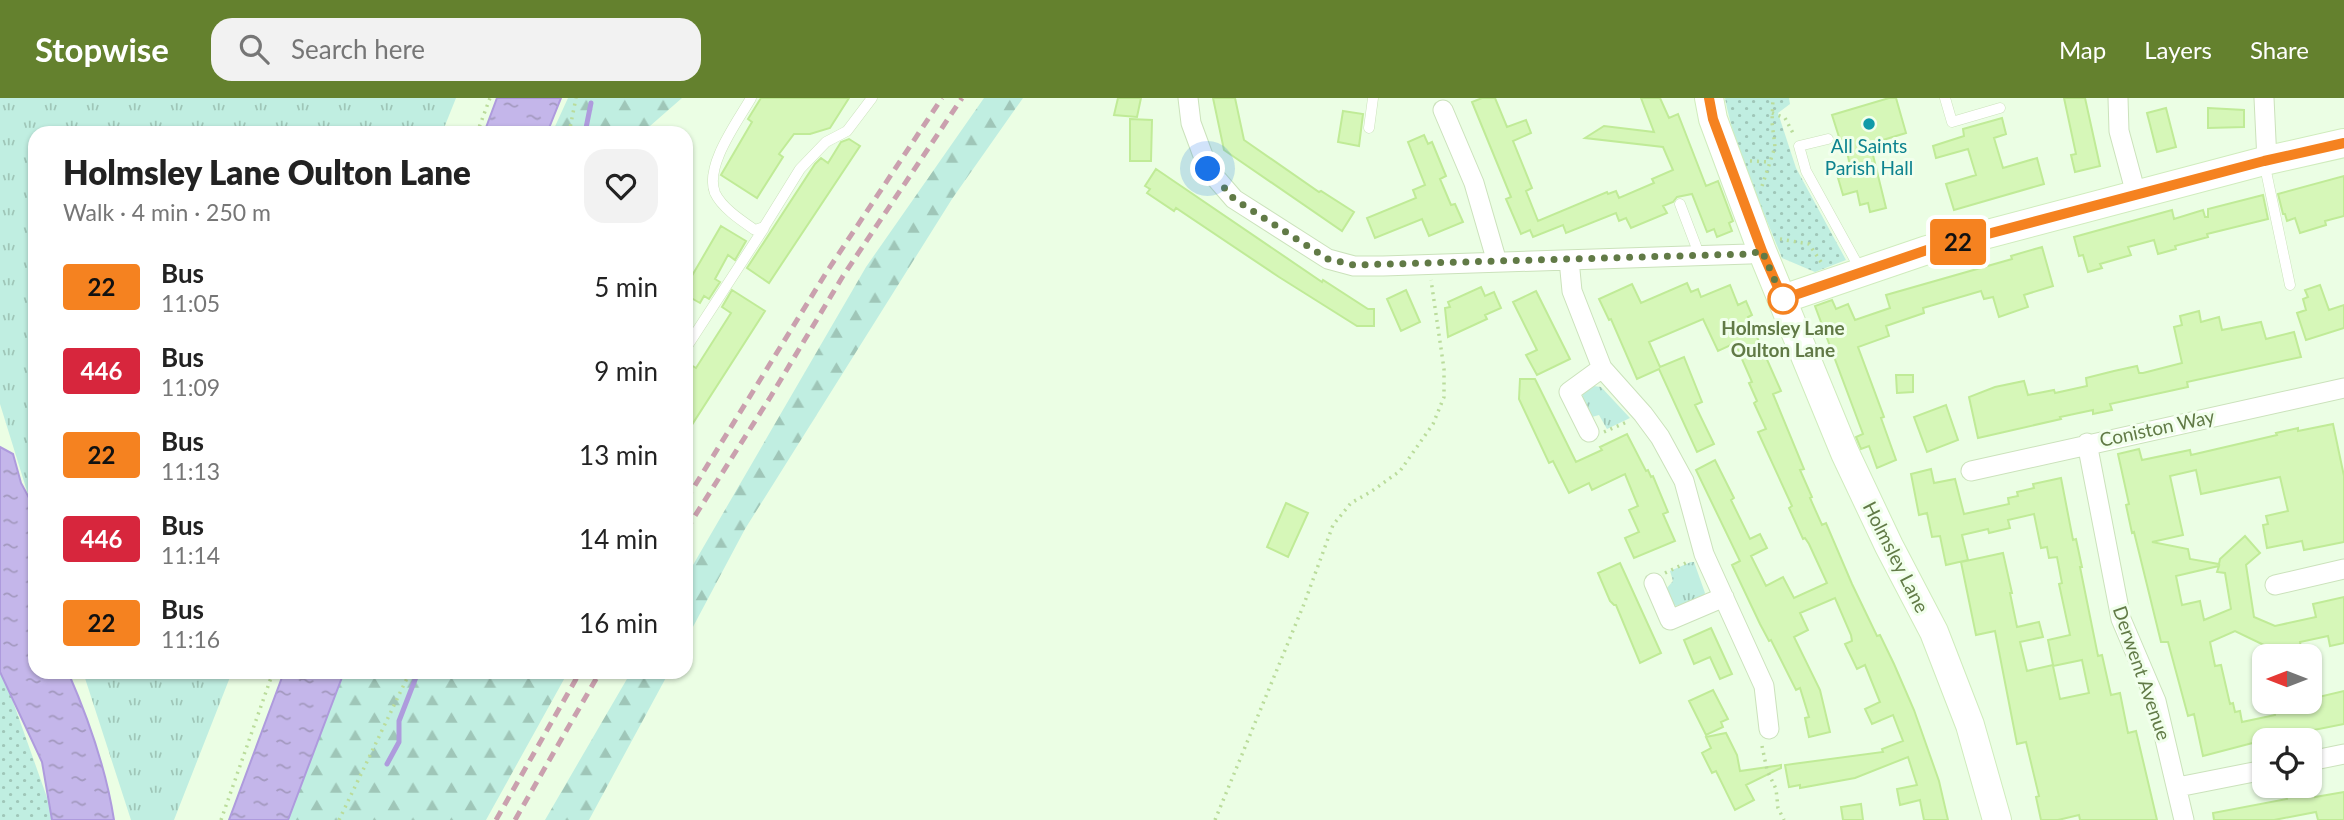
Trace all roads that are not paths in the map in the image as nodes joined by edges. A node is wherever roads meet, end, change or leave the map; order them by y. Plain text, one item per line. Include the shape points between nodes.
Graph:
1 (751, 98) edge
2 (872, 98) edge
3 (1188, 98) edge
4 (1373, 98) edge
5 (1709, 98) edge
6 (1945, 98) edge
7 (2118, 98) edge
8 (2264, 98) edge
9 (2000, 108) dead end
10 (1443, 110) dead end
11 (1370, 128) dead end
12 (1828, 139) dead end
13 (2344, 143) edge
14 (2265, 161) junction
15 (2136, 194) junction
16 (1680, 204) dead end
17 (764, 227) junction
18 (1755, 232) junction
19 (1696, 256) junction
20 (1569, 260) junction
21 (1497, 262) junction
22 (1862, 272) junction
23 (2290, 285) dead end
24 (1783, 299) junction
25 (693, 337) edge
26 (1602, 368) junction
27 (2344, 388) edge
28 (1589, 432) road end
29 (2087, 443) junction
30 (1971, 471) dead end
31 (2344, 569) edge
32 (1654, 583) road end
33 (2275, 584) dead end
34 (1724, 597) junction
35 (1769, 729) road end
36 (2344, 754) edge
37 (2322, 759) edge
38 (2252, 772) edge
39 (2178, 787) junction
40 (1997, 820) edge
41 (2185, 820) edge

1 - 17 lane via 718,156 713,172 715,193 734,216 755,230
2 - 17 lane via 847,131 826,142 800,169
3 - 21 street via 1191,123 1208,169 1234,199 1328,259 1354,265
4 - 11 lane
5 - 18 street, Holmsley Lane
6 - 9 lane via 1952,122
7 - 15 street via 2119,131
8 - 14 street
10 - 21 street via 1474,183
12 - 22 lane via 1799,146 1807,171
13 - 14 street
14 - 15 street
14 - 23 lane
15 - 22 street
16 - 19 lane
17 - 25 lane
18 - 19 street via 1749,254
18 - 24 street, Holmsley Lane
19 - 20 street
20 - 21 street
20 - 26 street via 1572,291
22 - 24 street
24 - 40 street, Holmsley Lane via 1845,453 1934,632 1970,725
26 - 28 street via 1570,392
26 - 34 street via 1643,414 1684,481 1704,554
27 - 29 street, Coniston Way
29 - 30 street, Coniston Way
29 - 39 street, Derwent Avenue via 2121,619 2156,701
31 - 33 street
32 - 34 street via 1670,620
34 - 35 street via 1764,687
36 - 37 street
38 - 39 street
39 - 41 street, Derwent Avenue

